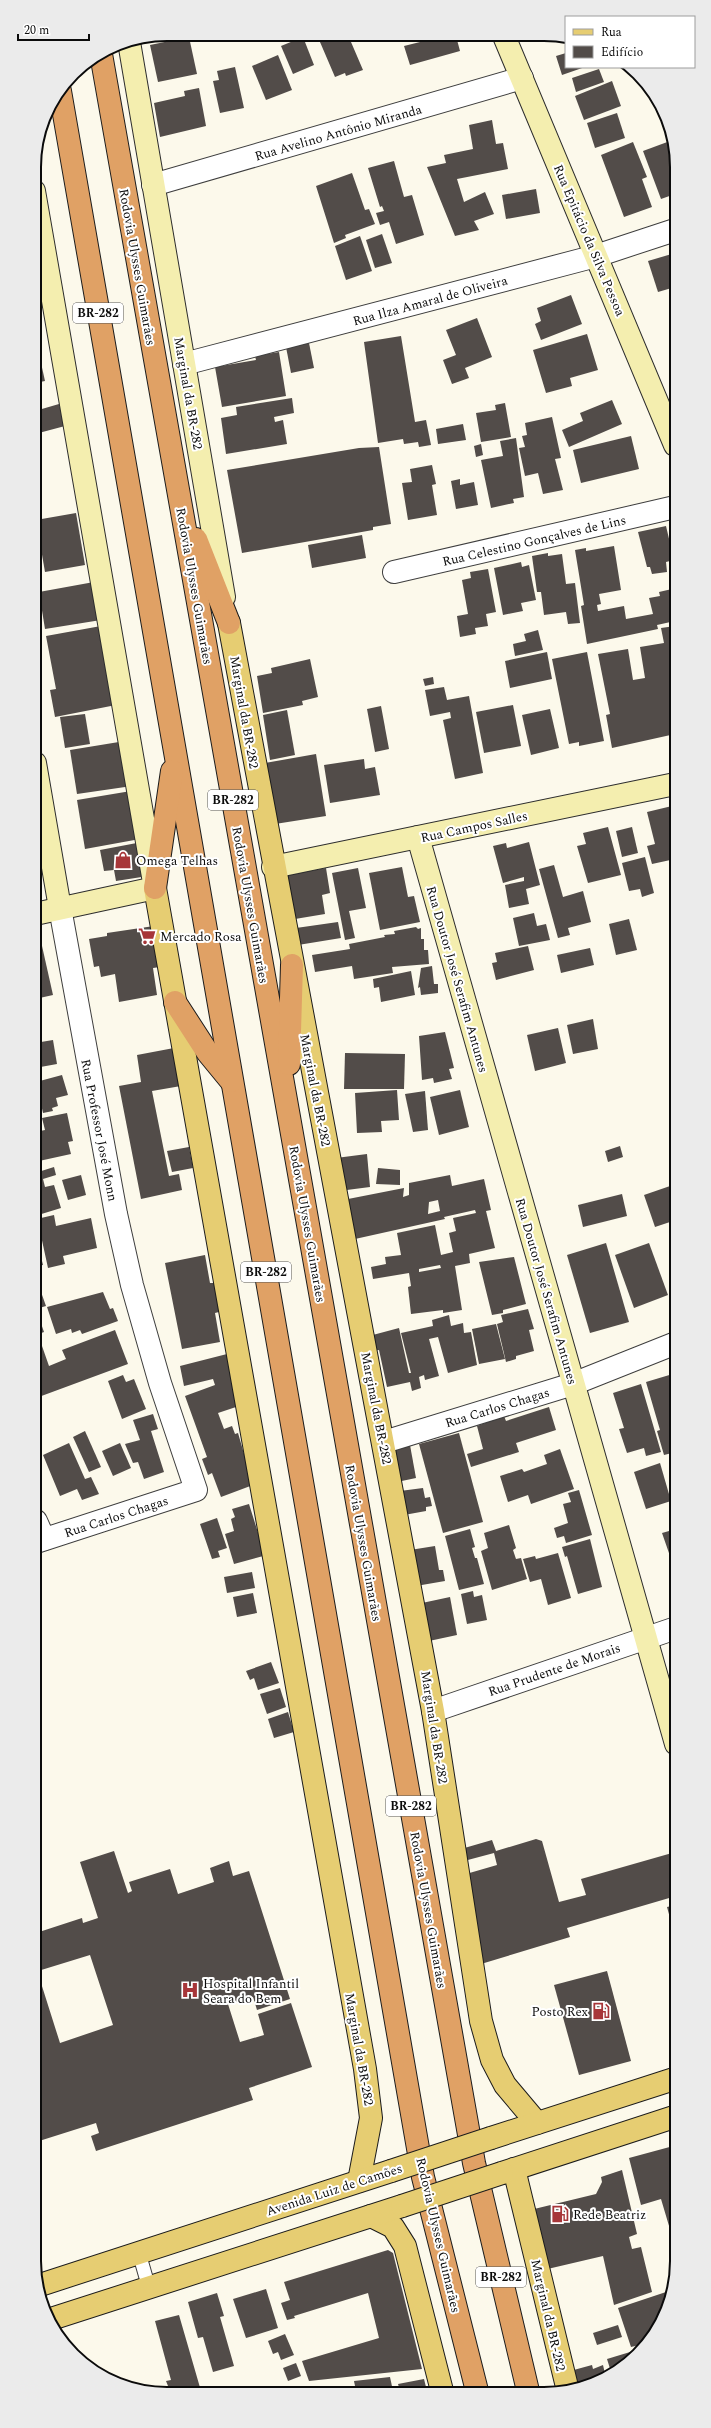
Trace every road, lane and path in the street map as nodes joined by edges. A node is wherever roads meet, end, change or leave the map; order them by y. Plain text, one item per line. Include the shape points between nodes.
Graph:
1 (506, 41) edge
2 (129, 47) edge
3 (102, 59) edge
4 (522, 78) junction
5 (61, 99) edge
6 (153, 185) junction
7 (41, 231) edge
8 (670, 232) edge
9 (596, 256) junction
10 (184, 364) junction
11 (670, 433) edge
12 (178, 491) junction
13 (670, 508) edge
14 (394, 572) dead end
15 (229, 623) junction
16 (175, 752) junction
17 (670, 785) edge
18 (41, 798) edge
19 (418, 837) junction
20 (273, 867) junction
21 (155, 888) junction
22 (60, 908) junction
23 (41, 913) edge
24 (292, 965) junction
25 (175, 1002) junction
26 (232, 1082) junction
27 (288, 1110) junction
28 (670, 1345) edge
29 (573, 1384) junction
30 (384, 1442) junction
31 (196, 1490) joint
32 (41, 1533) edge
33 (670, 1630) edge
34 (646, 1638) junction
35 (433, 1710) junction
36 (670, 1723) edge
37 (670, 2080) edge
38 (670, 2118) edge
39 (537, 2123) junction
40 (508, 2171) junction
41 (359, 2181) junction
42 (371, 2216) junction
43 (139, 2253) junction
44 (43, 2284) edge
45 (149, 2288) junction
46 (55, 2318) edge
47 (566, 2385) edge
48 (441, 2387) edge
49 (476, 2387) edge
50 (527, 2387) edge

1 - 4 main road, Rua Epitácio da Silva Pessoa
2 - 6 main road, Marginal da BR-282
3 - 12 highway, Rodovia Ulysses Guimarães / BR-282
4 - 6 street, Rua Avelino Antônio Miranda
4 - 9 main road, Rua Epitácio da Silva Pessoa
5 - 16 highway, Rodovia Ulysses Guimarães / BR-282
6 - 10 main road, Marginal da BR-282
7 - 21 main road, Marginal da BR-282
8 - 9 street, Rua Ilza Amaral de Oliveira
9 - 10 street, Rua Ilza Amaral de Oliveira
9 - 11 main road, Rua Epitácio da Silva Pessoa
10 - 15 main road, Marginal da BR-282
12 - 15 highway
12 - 27 highway, Rodovia Ulysses Guimarães / BR-282
13 - 14 street, Rua Celestino Gonçalves de Lins
15 - 20 main road, Marginal da BR-282
16 - 21 highway
16 - 26 highway, Rodovia Ulysses Guimarães / BR-282
17 - 19 main road, Rua Campos Salles
18 - 22 main road, Rua Professor José Monn
19 - 20 main road, Rua Campos Salles
19 - 29 main road, Rua Doutor José Serafim Antunes
20 - 24 main road, Marginal da BR-282
21 - 22 main road
21 - 25 main road, Marginal da BR-282
22 - 23 main road
22 - 31 street, Rua Professor José Monn via 106,1160 132,1285 160,1383
24 - 27 highway
24 - 30 main road, Marginal da BR-282
25 - 26 highway via 208,1053
25 - 41 main road, Marginal da BR-282 via 365,2069 372,2118
26 - 49 highway, Rodovia Ulysses Guimarães / BR-282 via 423,2177
27 - 50 highway, Rodovia Ulysses Guimarães / BR-282 via 474,2163
28 - 29 street, Rua Carlos Chagas
29 - 30 street, Rua Carlos Chagas
29 - 34 main road, Rua Doutor José Serafim Antunes
30 - 35 main road, Marginal da BR-282
31 - 32 street, Rua Carlos Chagas
33 - 34 street, Rua Prudente de Morais
34 - 35 street, Rua Prudente de Morais
34 - 36 main road, Rua Doutor José Serafim Antunes
35 - 39 main road, Marginal da BR-282 via 481,2021 492,2060 505,2085
37 - 39 main road, Avenida Luiz de Camões
38 - 40 main road
39 - 41 main road, Avenida Luiz de Camões, bridge
40 - 42 main road, bridge
40 - 47 main road, Marginal da BR-282
41 - 43 main road, Avenida Luiz de Camões
42 - 45 main road
42 - 48 main road via 393,2227 405,2246
43 - 44 main road, Avenida Luiz de Camões
43 - 45 lane
45 - 46 main road

